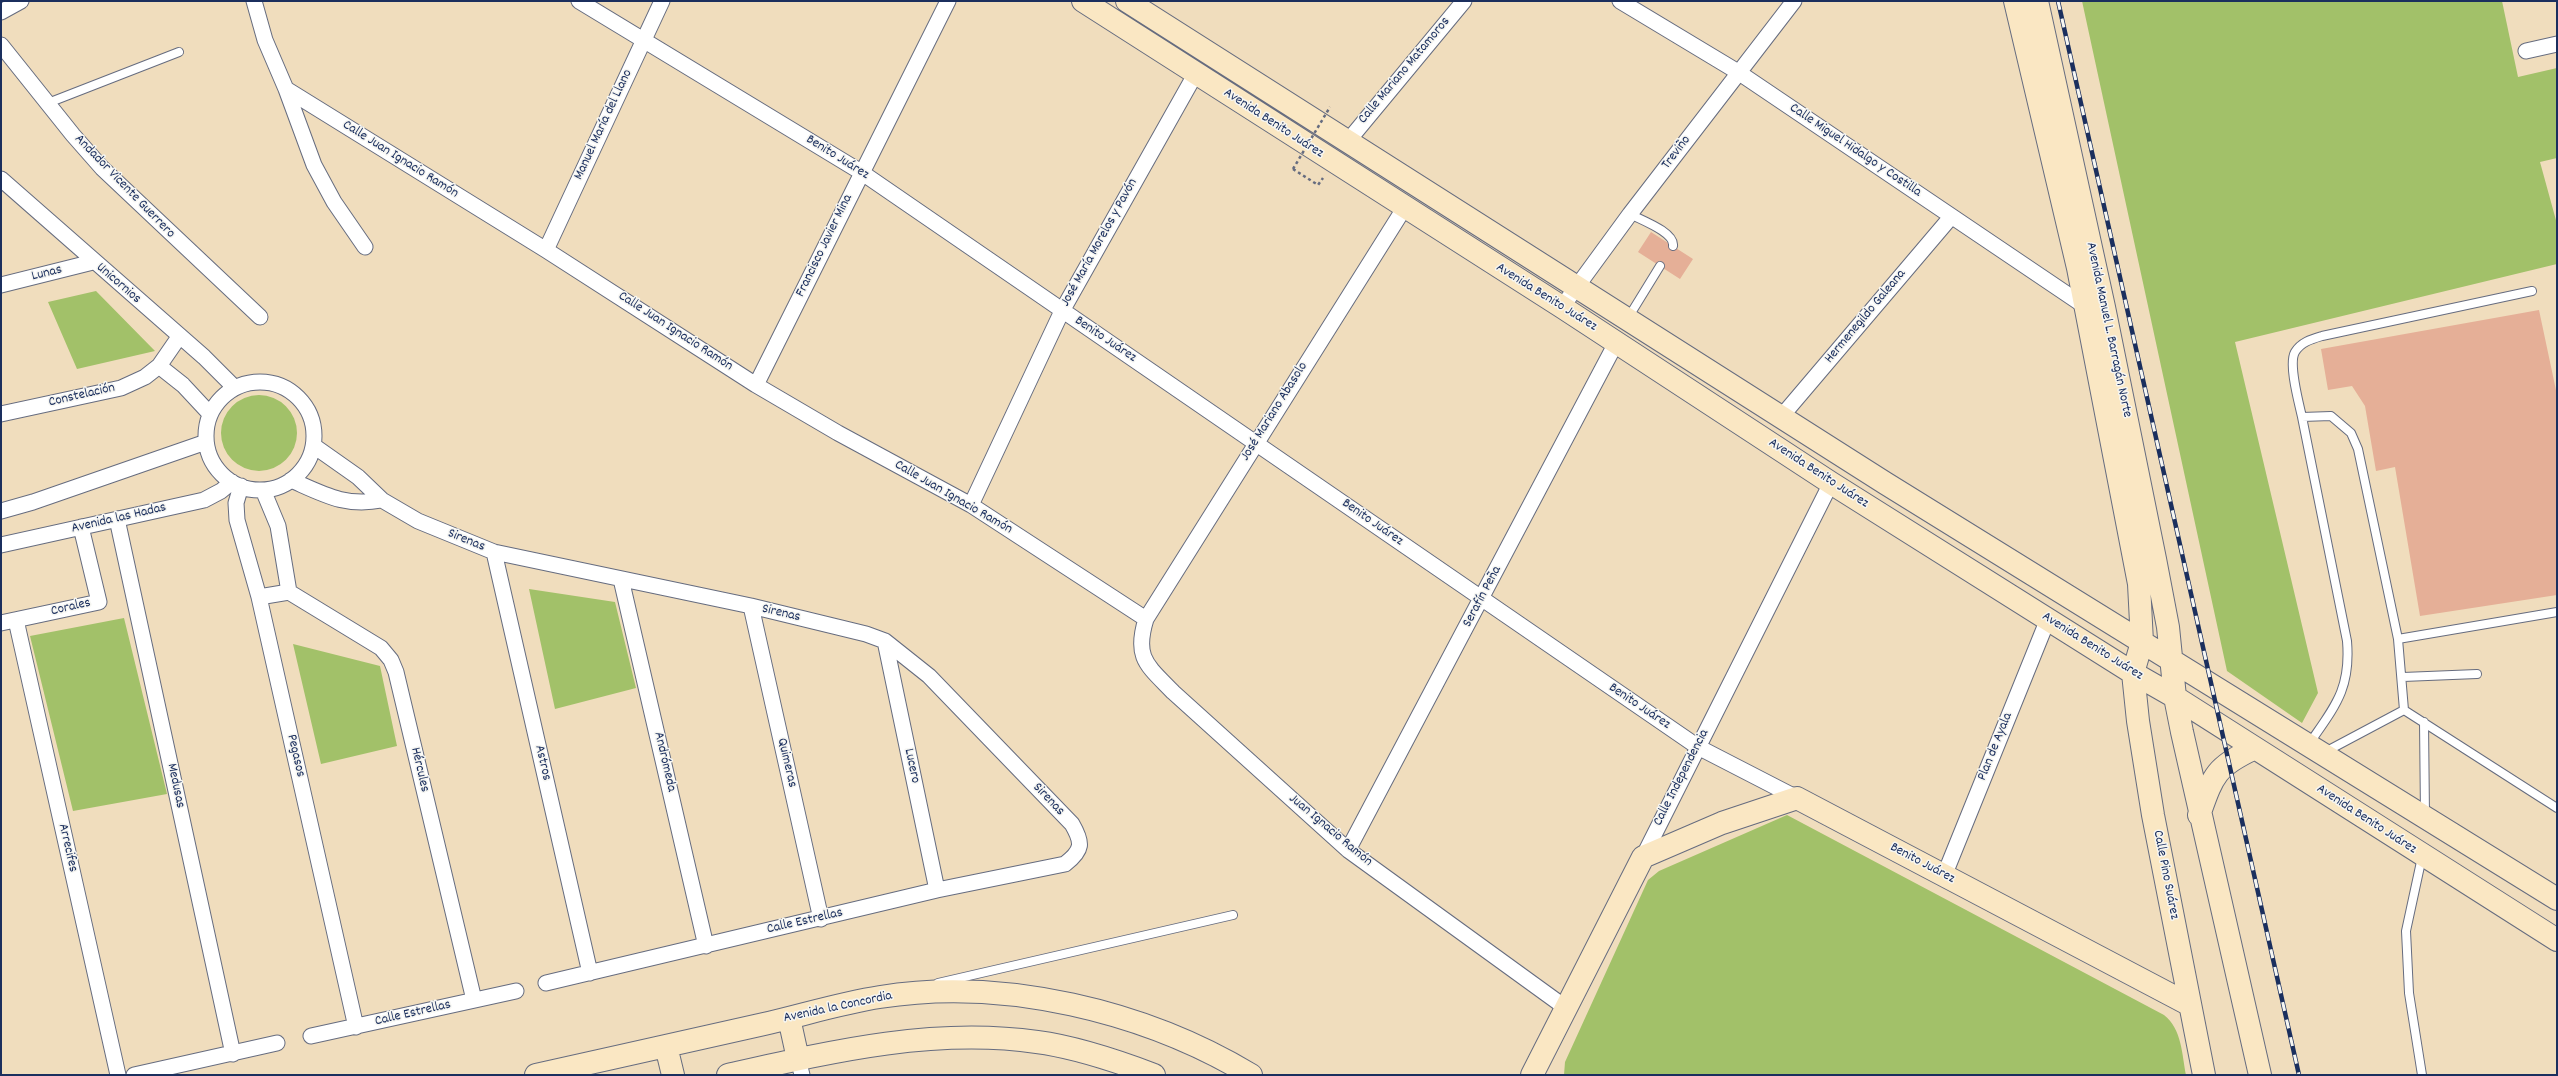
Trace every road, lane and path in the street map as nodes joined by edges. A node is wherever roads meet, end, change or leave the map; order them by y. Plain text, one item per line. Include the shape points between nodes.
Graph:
1 (21, 1) edge
2 (254, 1) edge
3 (579, 1) edge
4 (662, 1) edge
5 (948, 1) edge
6 (1083, 1) edge
7 (1127, 1) edge
8 (1464, 1) edge
9 (1620, 1) edge
10 (1794, 1) edge
11 (2015, 1) edge
12 (2036, 1) edge
13 (1, 12) edge
14 (644, 40) junction
15 (2557, 44) edge
16 (1, 45) edge
17 (2526, 51) dead end
18 (179, 52) dead end
19 (1738, 72) junction
20 (1196, 73) junction
21 (286, 89) junction
22 (48, 103) junction
23 (1330, 107) dead end
24 (1348, 142) junction
25 (861, 172) junction
26 (1, 179) edge
27 (1318, 185) dead end
28 (1405, 207) junction
29 (1630, 214) junction
30 (1951, 217) junction
31 (1673, 246) dead end
32 (364, 247) dead end
33 (546, 250) junction
34 (93, 262) junction
35 (1660, 266) dead end
36 (1, 285) edge
37 (1578, 286) junction
38 (2532, 291) dead end
39 (1562, 307) junction
40 (2086, 307) junction
41 (1062, 311) junction
42 (260, 317) dead end
43 (1628, 318) junction
44 (179, 337) junction
45 (1616, 343) junction
46 (159, 366) junction
47 (756, 385) junction
48 (235, 388) junction
49 (1, 414) edge
50 (210, 414) junction
51 (1781, 417) junction
52 (2302, 417) junction
53 (206, 442) junction
54 (1256, 442) junction
55 (314, 446) junction
56 (291, 480) junction
57 (1832, 483) junction
58 (236, 484) junction
59 (263, 490) junction
60 (382, 500) junction
61 (971, 505) junction
62 (1, 511) edge
63 (117, 519) junction
64 (81, 527) junction
65 (1, 545) edge
66 (494, 552) junction
67 (621, 579) junction
68 (289, 592) junction
69 (259, 597) junction
70 (1481, 600) junction
71 (751, 606) junction
72 (2557, 612) edge
73 (1146, 619) junction
74 (2048, 619) junction
75 (8, 622) edge
76 (2398, 639) junction
77 (885, 641) junction
78 (2142, 642) junction
79 (2172, 661) junction
80 (2133, 673) junction
81 (2477, 674) dead end
82 (2403, 676) junction
83 (2175, 697) junction
84 (2404, 710) junction
85 (2424, 722) junction
86 (1698, 747) junction
87 (2253, 748) junction
88 (2315, 750) junction
89 (1797, 798) junction
90 (2557, 808) edge
91 (2199, 815) junction
92 (2425, 818) junction
93 (1348, 850) junction
94 (2422, 856) junction
95 (1643, 857) junction
96 (1065, 864) joint
97 (1944, 876) junction
98 (937, 890) junction
99 (2557, 899) edge
100 (1233, 915) dead end
101 (821, 919) junction
102 (2557, 940) edge
103 (706, 946) junction
104 (590, 973) junction
105 (546, 983) dead end
106 (516, 991) dead end
107 (880, 996) junction
108 (474, 1000) junction
109 (2190, 1005) junction
110 (1566, 1008) junction
111 (789, 1018) junction
112 (356, 1027) junction
113 (311, 1036) dead end
114 (277, 1043) dead end
115 (666, 1046) junction
116 (233, 1054) junction
117 (800, 1067) edge
118 (1538, 1070) edge
119 (118, 1075) edge
120 (134, 1075) edge
121 (536, 1075) edge
122 (673, 1075) edge
123 (728, 1075) edge
124 (1154, 1075) edge
125 (1251, 1075) edge
126 (2204, 1075) edge
127 (2260, 1075) edge
128 (2422, 1075) edge

1 - 13 street
2 - 21 street via 265,40
3 - 14 street, Benito Juárez
4 - 14 street, Manuel María del Llano
5 - 25 street, Francisco Javier Mina
6 - 20 main road, Avenida Benito Juárez
7 - 24 main road, Avenida Benito Juárez
8 - 24 street, Calle Mariano Matamoros
9 - 19 street, Calle Miguel Hidalgo y Costilla
10 - 19 street, Treviño
11 - 40 main road, Avenida Manuel L. Barragán Norte via 2038,90
12 - 79 main road, Avenida Manuel L. Barragán Norte via 2104,307 2164,604
14 - 25 street, Benito Juárez
14 - 33 street, Manuel María del Llano
15 - 17 street
16 - 22 street, Andador Vicente Guerrero
18 - 22 lane
19 - 29 street, Treviño
19 - 30 street, Calle Miguel Hidalgo y Costilla
20 - 28 main road, Avenida Benito Juárez
20 - 41 street, José María Morelos y Pavón
21 - 32 street via 314,165 334,202
21 - 33 street, Calle Juan Ignacio Ramón
22 - 42 street, Andador Vicente Guerrero via 102,168 188,252
23 - 27 path, bridge via 1293,169
24 - 37 main road, Avenida Benito Juárez
25 - 41 street, Benito Juárez
25 - 47 street, Francisco Javier Mina
26 - 34 street, Unicornios
28 - 39 main road, Avenida Benito Juárez
28 - 54 street, José Mariano Abasolo
29 - 31 lane via 1662,230 1671,238
29 - 37 street, Treviño
30 - 40 street, Calle Miguel Hidalgo y Costilla
30 - 51 street, Hermenegildo Galeana
33 - 47 street, Calle Juan Ignacio Ramón
34 - 36 street, Lunas
34 - 44 street, Unicornios
35 - 43 lane
37 - 39 street, Treviño
37 - 43 main road, Avenida Benito Juárez
38 - 52 lane via 2322,336 2300,345 2294,353 2293,364
39 - 45 main road, Avenida Benito Juárez
40 - 78 main road, Avenida Manuel L. Barragán Norte via 2139,584
41 - 54 street, Benito Juárez
41 - 61 street, José María Morelos y Pavón
43 - 51 main road, Avenida Benito Juárez
44 - 46 street, Constelación
44 - 48 street, Unicornios via 204,357
45 - 57 main road, Avenida Benito Juárez
45 - 70 street, Serafín Peña
46 - 49 street, Constelación via 145,377 121,388
46 - 50 street via 183,385
47 - 61 street, Calle Juan Ignacio Ramón
48 - 50 street via 221,399
48 - 55 street via 258,381 282,386 302,400 313,422
50 - 53 street
51 - 78 main road, Avenida Benito Juárez
52 - 76 lane via 2331,416 2351,433 2358,449
52 - 88 lane via 2347,641 2349,664 2346,682
53 - 58 street via 219,472
53 - 62 street
54 - 70 street, Benito Juárez
54 - 73 street, José Mariano Abasolo
55 - 56 street via 306,466
55 - 60 street, Sirenas via 358,477
56 - 59 street via 278,487
56 - 60 street via 333,499 349,503
57 - 74 main road, Avenida Benito Juárez
57 - 86 street, Calle Independencia
58 - 59 street
58 - 63 street, Avenida las Hadas via 204,500
58 - 69 street, Pegasos via 236,512
59 - 68 street via 278,526
60 - 66 street, Sirenas via 418,521
61 - 73 street, Calle Juan Ignacio Ramón
63 - 64 street, Avenida las Hadas
63 - 116 street, Medusas
64 - 65 street, Avenida las Hadas
64 - 75 street, Corales via 99,602
66 - 67 street, Sirenas
66 - 104 street, Astros
67 - 71 street, Sirenas
67 - 103 street, Andrómeda
68 - 69 street
68 - 108 street, Hércules via 381,648 391,660 398,680
69 - 112 street, Pegasos
70 - 86 street, Benito Juárez
70 - 93 street, Serafín Peña
71 - 77 street, Sirenas
71 - 101 street, Quimeras
72 - 76 lane
73 - 93 street, Juan Ignacio Ramón via 1140,638 1142,655 1148,667
74 - 80 main road, Avenida Benito Juárez
74 - 97 street, Plan de Ayala
75 - 119 street, Arrecifes
76 - 82 lane
77 - 96 street, Sirenas via 929,676 1072,824 1079,836 1080,846 1076,856
77 - 98 street, Lucero
78 - 79 main road, Avenida Benito Juárez
78 - 80 main road, Avenida Manuel L. Barragán Norte
79 - 83 main road, Avenida Manuel L. Barragán Norte
79 - 88 main road, Avenida Benito Juárez
80 - 83 main road, Avenida Benito Juárez
80 - 109 main road, Calle Pino Suárez via 2150,793
81 - 82 lane
82 - 84 lane
83 - 87 main road, Avenida Benito Juárez
83 - 91 main road
84 - 85 lane
84 - 88 lane
85 - 90 lane
85 - 92 lane
86 - 89 street, Benito Juárez
86 - 95 street, Calle Independencia
87 - 91 main road via 2218,770
87 - 94 main road, Avenida Benito Juárez
88 - 92 main road, Avenida Benito Juárez
89 - 95 main road via 1722,823
89 - 97 main road, Benito Juárez
91 - 127 main road
92 - 99 main road, Avenida Benito Juárez
93 - 110 street, Juan Ignacio Ramón
94 - 102 main road, Avenida Benito Juárez
94 - 128 lane via 2406,939 2409,993
95 - 110 main road, Calle Independencia
96 - 98 street, Calle Estrellas
97 - 109 main road, Benito Juárez
98 - 101 street, Calle Estrellas
100 - 107 lane
101 - 103 street, Calle Estrellas
103 - 104 street, Calle Estrellas
104 - 105 street, Calle Estrellas
106 - 108 street, Calle Estrellas
107 - 111 main road, Avenida la Concordia
107 - 125 main road, Avenida la Concordia via 948,992 1015,996 1076,1005 1144,1024 1216,1054
108 - 112 street, Calle Estrellas
109 - 126 main road, Calle Pino Suárez
110 - 118 main road, Calle Independencia
111 - 115 main road, Avenida la Concordia
111 - 117 main road
112 - 113 street, Calle Estrellas
114 - 116 street
115 - 121 main road, Avenida la Concordia
115 - 122 main road
116 - 120 street
117 - 123 main road
117 - 124 main road via 899,1042 988,1037 1038,1042 1119,1062

